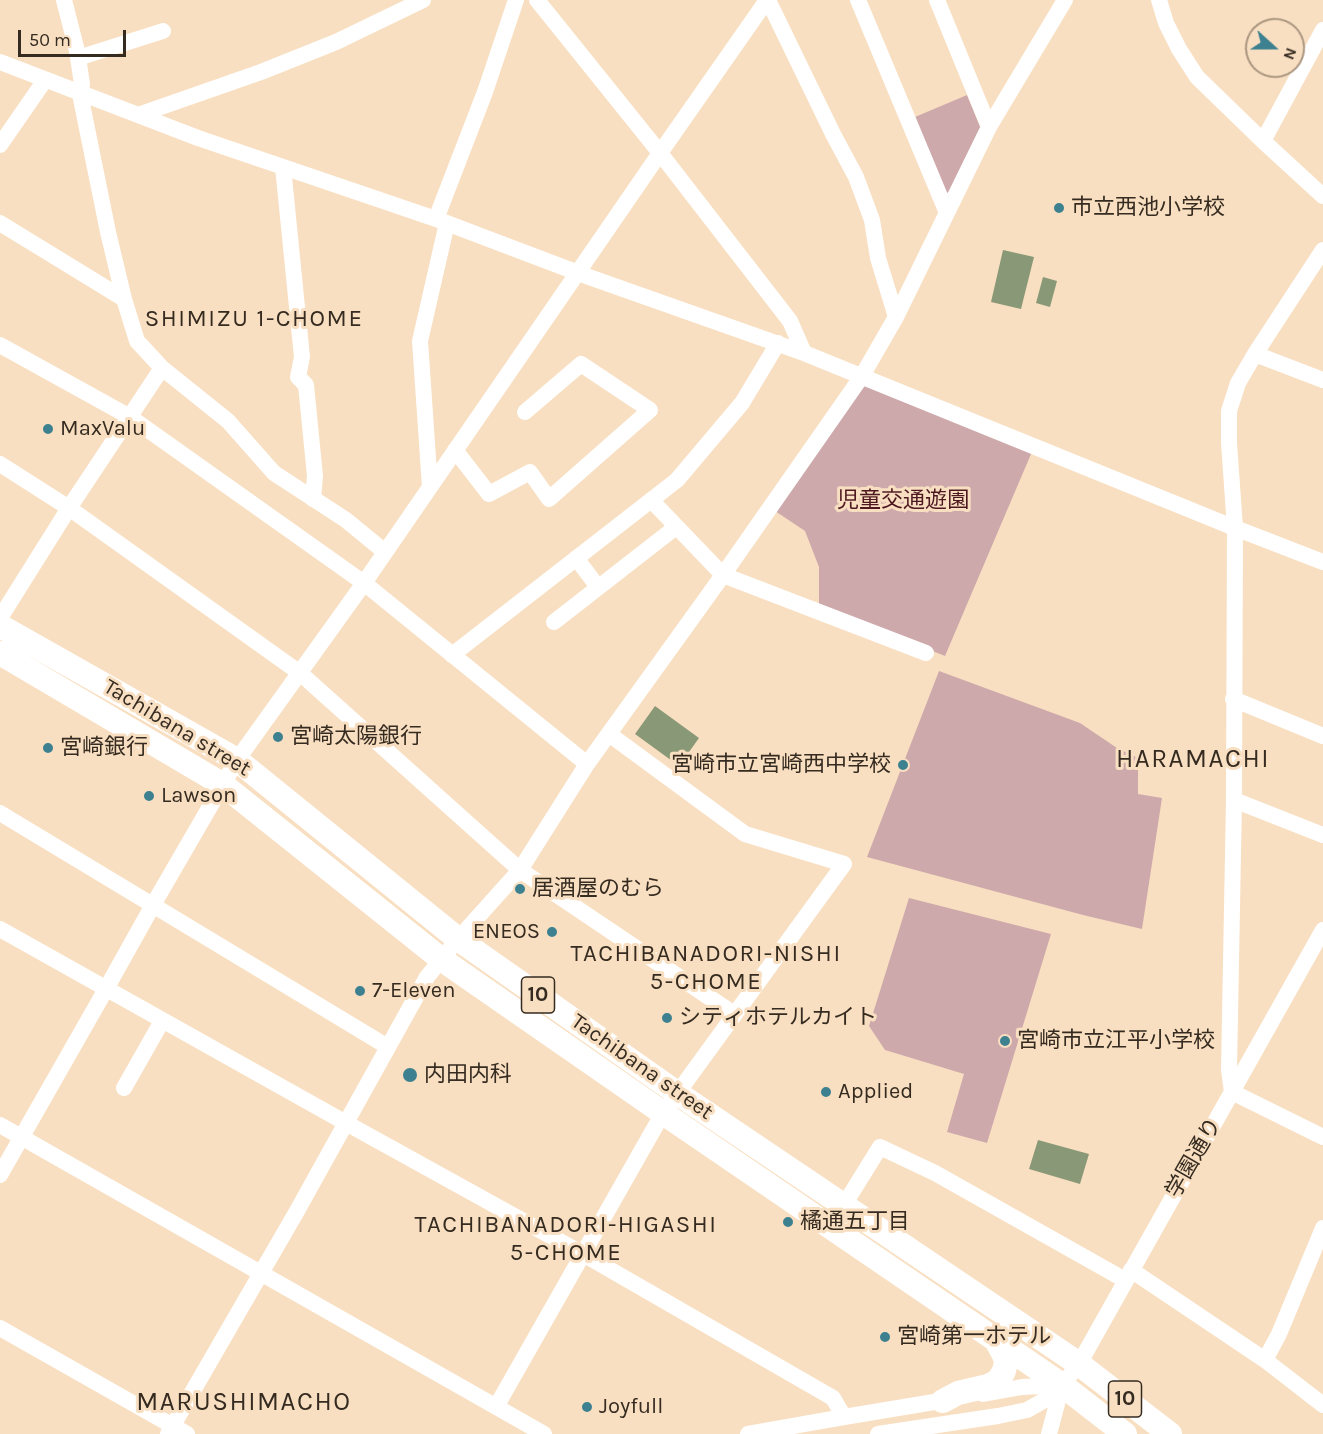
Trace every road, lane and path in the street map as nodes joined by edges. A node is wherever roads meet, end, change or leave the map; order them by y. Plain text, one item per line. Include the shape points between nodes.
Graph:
1 (64, 0) edge
2 (423, 0) edge
3 (516, 0) edge
4 (537, 0) edge
5 (768, 0) edge
6 (858, 0) edge
7 (937, 0) edge
8 (1159, 0) edge
9 (1063, 1) edge
10 (1323, 30) edge
11 (163, 31) dead end
12 (78, 58) junction
13 (0, 62) edge
14 (45, 80) junction
15 (80, 94) junction
16 (138, 115) junction
17 (989, 126) junction
18 (1263, 141) junction
19 (0, 145) edge
20 (660, 153) junction
21 (283, 167) junction
22 (1323, 196) edge
23 (947, 213) junction
24 (442, 221) junction
25 (0, 223) edge
26 (1323, 250) edge
27 (1317, 271) edge
28 (578, 273) junction
29 (124, 299) junction
30 (896, 316) junction
31 (778, 344) junction
32 (0, 345) edge
33 (804, 353) junction
34 (1255, 354) junction
35 (162, 368) junction
36 (862, 376) junction
37 (1323, 380) edge
38 (525, 412) dead end
39 (130, 417) junction
40 (455, 450) junction
41 (0, 464) edge
42 (430, 487) junction
43 (313, 499) junction
44 (651, 500) junction
45 (69, 508) junction
46 (676, 527) junction
47 (1235, 528) junction
48 (386, 552) junction
49 (1321, 557) edge
50 (576, 558) junction
51 (723, 575) junction
52 (364, 583) junction
53 (598, 587) junction
54 (0, 618) edge
55 (554, 622) dead end
56 (0, 626) edge
57 (926, 652) dead end
58 (0, 653) edge
59 (452, 655) junction
60 (300, 673) junction
61 (1233, 699) junction
62 (609, 734) junction
63 (1323, 736) edge
64 (237, 760) junction
65 (587, 764) junction
66 (222, 784) junction
67 (1234, 800) junction
68 (0, 813) edge
69 (1323, 835) edge
70 (520, 870) junction
71 (153, 905) junction
72 (0, 929) edge
73 (1323, 930) edge
74 (458, 939) junction
75 (441, 959) junction
76 (106, 989) junction
77 (735, 1014) junction
78 (162, 1020) junction
79 (388, 1047) junction
80 (124, 1088) dead end
81 (1232, 1092) junction
82 (670, 1103) junction
83 (346, 1123) junction
84 (0, 1125) edge
85 (1323, 1137) edge
86 (22, 1138) junction
87 (0, 1175) edge
88 (844, 1205) junction
89 (1323, 1228) edge
90 (583, 1254) junction
91 (260, 1274) junction
92 (1128, 1275) junction
93 (0, 1328) edge
94 (996, 1340) junction
95 (1265, 1360) junction
96 (1079, 1364) junction
97 (1062, 1384) junction
98 (943, 1401) junction
99 (1323, 1405) edge
100 (496, 1407) junction
101 (844, 1417) junction
102 (176, 1431) edge
103 (544, 1434) edge
104 (748, 1434) edge
105 (878, 1434) edge
106 (1050, 1434) edge
107 (1125, 1434) edge
108 (1170, 1434) edge

1 - 12 street
2 - 16 street via 336,42
3 - 24 street
4 - 20 street
5 - 20 street
5 - 30 street via 856,177 872,220 878,258
6 - 23 street
7 - 17 street
8 - 18 street via 1166,23 1197,77
9 - 17 street
10 - 18 street
11 - 12 street
12 - 15 street
13 - 14 street
14 - 15 street
14 - 19 street
15 - 16 street
15 - 29 street
16 - 21 street
17 - 23 street
18 - 22 street
20 - 28 street
20 - 33 street via 790,321
21 - 24 street
21 - 43 street via 302,357 298,377 306,385 315,476
23 - 30 street
24 - 28 street
24 - 42 street via 420,341
25 - 29 street
26 - 27 street
27 - 34 street
28 - 31 street
28 - 40 street
29 - 35 street via 137,341
30 - 36 street
31 - 33 street
31 - 44 street via 742,403 677,480
32 - 39 street
33 - 36 street
34 - 37 street
34 - 47 street via 1238,383 1229,411
35 - 39 street
35 - 43 street via 228,421 274,472
36 - 47 street
36 - 51 street
38 - 40 street via 581,364 650,410 549,499 530,472 489,494
39 - 45 street
39 - 52 street
40 - 42 street
41 - 45 street
42 - 48 street
43 - 48 street
44 - 46 street
44 - 50 street
45 - 54 street
45 - 60 street
46 - 51 street
46 - 53 street
47 - 49 street
47 - 61 street
48 - 52 street
50 - 53 street
50 - 59 street
51 - 57 street
51 - 62 street
52 - 59 street
52 - 60 street
53 - 55 street
56 - 64 highway, Tachibana street / 10
58 - 66 highway, Tachibana street / 10
59 - 65 street
60 - 64 street
60 - 70 street
61 - 63 street
61 - 67 street
62 - 65 street
62 - 77 street via 745,834 844,864
64 - 66 street
64 - 74 highway, Tachibana street / 10
65 - 70 street
66 - 71 street
66 - 75 highway, Tachibana street / 10
67 - 69 street
67 - 81 street via 1229,1070
68 - 71 street
70 - 74 street
70 - 77 street
71 - 76 street
71 - 79 street
72 - 76 street
73 - 81 street, 学園通り
74 - 75 street
74 - 82 highway, Tachibana street / 10
75 - 79 street
75 - 82 highway, Tachibana street / 10
76 - 78 street
76 - 86 street
77 - 82 street
78 - 80 street
78 - 83 street
79 - 83 street
81 - 85 street
81 - 92 street, 学園通り
82 - 88 highway, Tachibana street / 10
82 - 90 street
82 - 94 highway, Tachibana street / 10
83 - 90 street
83 - 91 street
84 - 86 street
86 - 87 street
86 - 91 street
88 - 92 street via 880,1147
88 - 96 highway, Tachibana street / 10
89 - 95 street
90 - 100 street
90 - 101 street via 833,1398
91 - 100 street
91 - 102 street
92 - 95 street
92 - 96 street, 学園通り
93 - 102 street
94 - 97 highway, Tachibana street / 10
94 - 98 highway via 1006,1362 998,1381
95 - 99 street
96 - 97 street, 学園通り
96 - 108 highway, 10
97 - 98 street
97 - 105 street, 学園通り via 1050,1397 1027,1410
97 - 106 street
97 - 107 highway, 10
98 - 101 street
100 - 103 street
101 - 104 street

